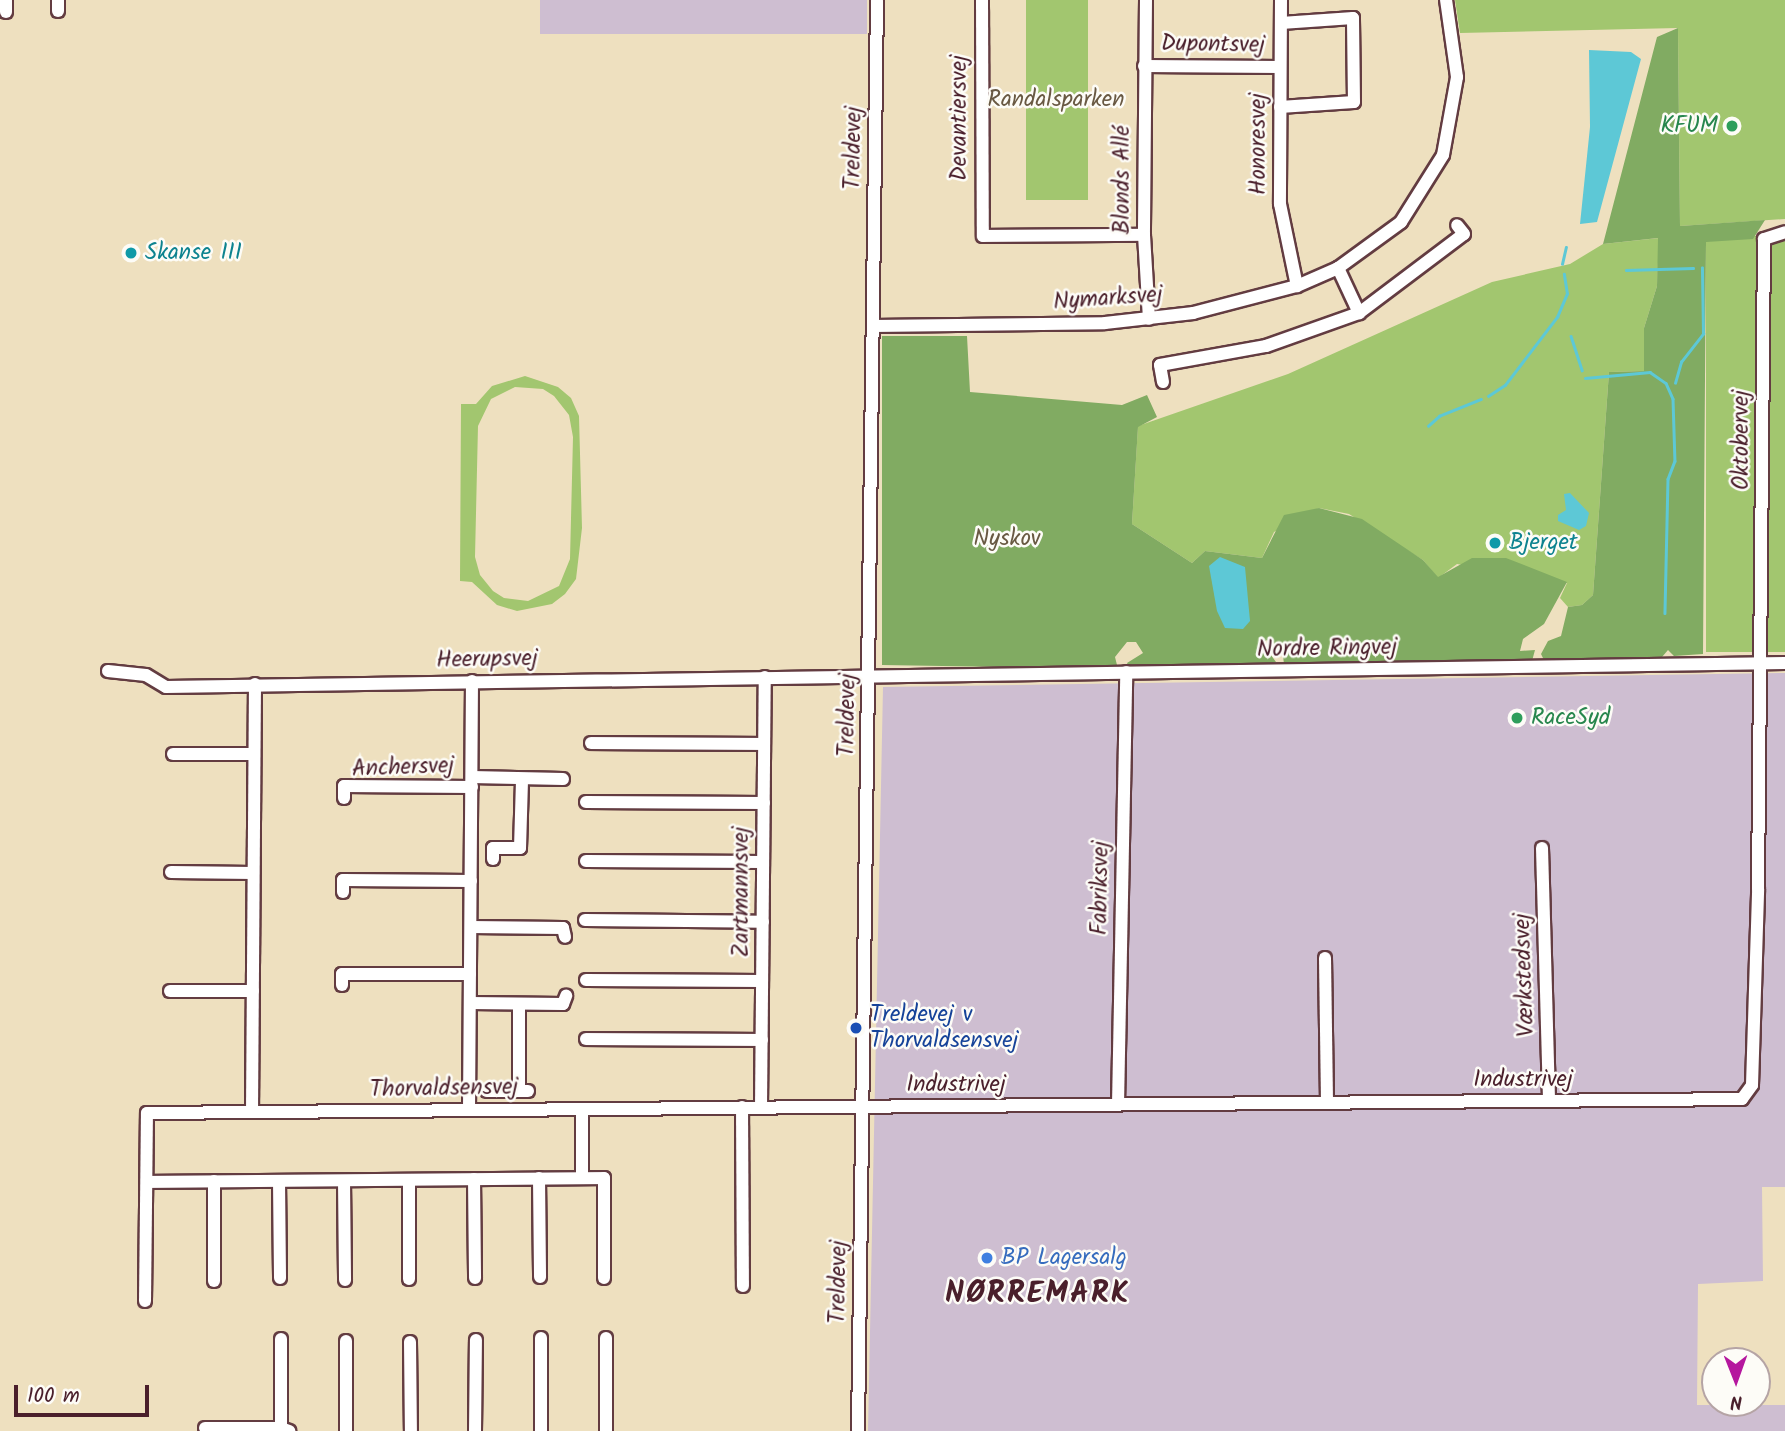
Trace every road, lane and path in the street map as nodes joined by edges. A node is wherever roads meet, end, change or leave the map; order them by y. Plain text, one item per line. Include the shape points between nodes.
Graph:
1 (877, 0) edge
2 (982, 0) edge
3 (1146, 0) edge
4 (1281, 0) edge
5 (1446, 0) edge
6 (1281, 23) junction
7 (1144, 66) junction
8 (1280, 67) junction
9 (1280, 107) junction
10 (1457, 225) dead end
11 (1785, 232) edge
12 (1144, 235) junction
13 (1338, 268) junction
14 (1297, 286) junction
15 (1359, 313) junction
16 (1149, 319) junction
17 (873, 326) junction
18 (1163, 382) dead end
19 (1762, 663) junction
20 (1785, 663) edge
21 (108, 671) dead end
22 (1126, 673) junction
23 (870, 675) junction
24 (765, 677) junction
25 (472, 681) junction
26 (255, 684) junction
27 (764, 744) junction
28 (596, 747) dead end
29 (173, 754) dead end
30 (254, 754) junction
31 (522, 779) junction
32 (563, 779) dead end
33 (472, 782) junction
34 (344, 798) dead end
35 (764, 803) junction
36 (592, 806) dead end
37 (1542, 848) dead end
38 (493, 859) dead end
39 (763, 862) junction
40 (592, 865) dead end
41 (171, 872) dead end
42 (253, 873) junction
43 (471, 881) junction
44 (343, 892) dead end
45 (763, 922) junction
46 (591, 925) dead end
47 (471, 927) junction
48 (565, 937) dead end
49 (1325, 958) dead end
50 (470, 974) junction
51 (762, 981) junction
52 (593, 984) dead end
53 (342, 985) dead end
54 (170, 991) dead end
55 (253, 991) junction
56 (566, 996) dead end
57 (470, 1003) junction
58 (519, 1004) junction
59 (762, 1040) junction
60 (591, 1044) dead end
61 (487, 1091) dead end
62 (1549, 1101) junction
63 (1326, 1102) junction
64 (1118, 1105) junction
65 (864, 1106) junction
66 (761, 1107) junction
67 (742, 1108) junction
68 (582, 1109) junction
69 (469, 1110) junction
70 (252, 1112) junction
71 (539, 1178) junction
72 (582, 1178) junction
73 (474, 1179) junction
74 (409, 1180) junction
75 (214, 1181) junction
76 (279, 1181) junction
77 (344, 1181) junction
78 (147, 1182) junction
79 (601, 1271) dead end
80 (540, 1277) dead end
81 (280, 1278) dead end
82 (475, 1278) dead end
83 (410, 1279) dead end
84 (345, 1280) dead end
85 (214, 1281) dead end
86 (743, 1286) dead end
87 (145, 1300) dead end
88 (541, 1338) dead end
89 (606, 1338) dead end
90 (476, 1340) dead end
91 (345, 1341) dead end
92 (410, 1342) dead end
93 (277, 1348) dead end
94 (205, 1428) dead end
95 (285, 1430) edge
96 (346, 1431) edge
97 (411, 1431) edge
98 (475, 1431) edge
99 (541, 1431) edge
100 (606, 1431) edge
101 (858, 1431) edge

1 - 17 street, Treldevej
2 - 12 street, Devantiersvej via 983,236
3 - 7 street, Blonds Allé
4 - 6 street, Honoresvej
5 - 13 street, Nymarksvej via 1457,77 1443,155 1401,222
6 - 8 street, Honoresvej
6 - 9 street via 1353,18 1354,102
7 - 8 street, Dupontsvej
7 - 12 street, Blonds Allé
8 - 9 street, Honoresvej
9 - 14 street, Honoresvej via 1282,223
10 - 15 street via 1464,234
11 - 19 street, Oktobervej via 1764,239
12 - 16 street, Blonds Allé
13 - 14 street, Nymarksvej
13 - 15 street
14 - 16 street, Nymarksvej via 1193,313
15 - 18 street via 1266,346 1160,365
16 - 17 street, Nymarksvej via 1058,325
17 - 23 street, Treldevej
19 - 20 street, Nordre Ringvej
19 - 22 street, Nordre Ringvej
19 - 62 street, Industrivej via 1749,1093 1732,1101
21 - 26 street, Heerupsvej via 146,674 166,687
22 - 23 street, Nordre Ringvej
22 - 64 street, Fabriksvej
23 - 24 street, Heerupsvej
23 - 65 street, Treldevej
24 - 25 street, Heerupsvej
24 - 27 street, Zartmannsvej
25 - 26 street, Heerupsvej
25 - 33 street, Anchersvej
26 - 30 street
27 - 28 street
27 - 35 street, Zartmannsvej
29 - 30 street
30 - 42 street
31 - 32 street, Anchersvej
31 - 33 street, Anchersvej
31 - 38 street via 520,848 493,848
33 - 34 street, Anchersvej via 344,786
33 - 43 street, Anchersvej
35 - 36 street
35 - 39 street, Zartmannsvej
37 - 62 street, Værkstedsvej
39 - 40 street
39 - 45 street, Zartmannsvej
41 - 42 street
42 - 55 street
43 - 44 street via 343,880
43 - 47 street, Anchersvej
45 - 46 street
45 - 51 street, Zartmannsvej
47 - 48 street via 563,929
47 - 50 street, Anchersvej
49 - 63 street
50 - 53 street via 342,974
50 - 57 street, Anchersvej
51 - 52 street
51 - 59 street, Zartmannsvej
54 - 55 street
55 - 70 street
56 - 58 street via 563,1004
57 - 58 street
57 - 69 street, Anchersvej
58 - 61 street via 523,1091
59 - 60 street
59 - 66 street, Zartmannsvej
62 - 63 street, Industrivej
63 - 64 street, Industrivej
64 - 65 street, Industrivej
65 - 66 street, Thorvaldsensvej
65 - 101 street, Treldevej
66 - 67 street, Thorvaldsensvej
67 - 68 street, Thorvaldsensvej
67 - 86 street
68 - 69 street, Thorvaldsensvej
68 - 72 street
69 - 70 street, Thorvaldsensvej
70 - 78 street, Thorvaldsensvej via 147,1113
71 - 72 street
71 - 73 street
71 - 80 street
72 - 79 street via 604,1178
73 - 74 street
73 - 82 street
74 - 77 street
74 - 83 street
75 - 76 street
75 - 78 street
75 - 85 street
76 - 77 street
76 - 81 street
77 - 84 street
78 - 87 street
88 - 99 street
89 - 100 street
90 - 98 street
91 - 96 street
92 - 97 street
93 - 95 street
94 - 95 street

